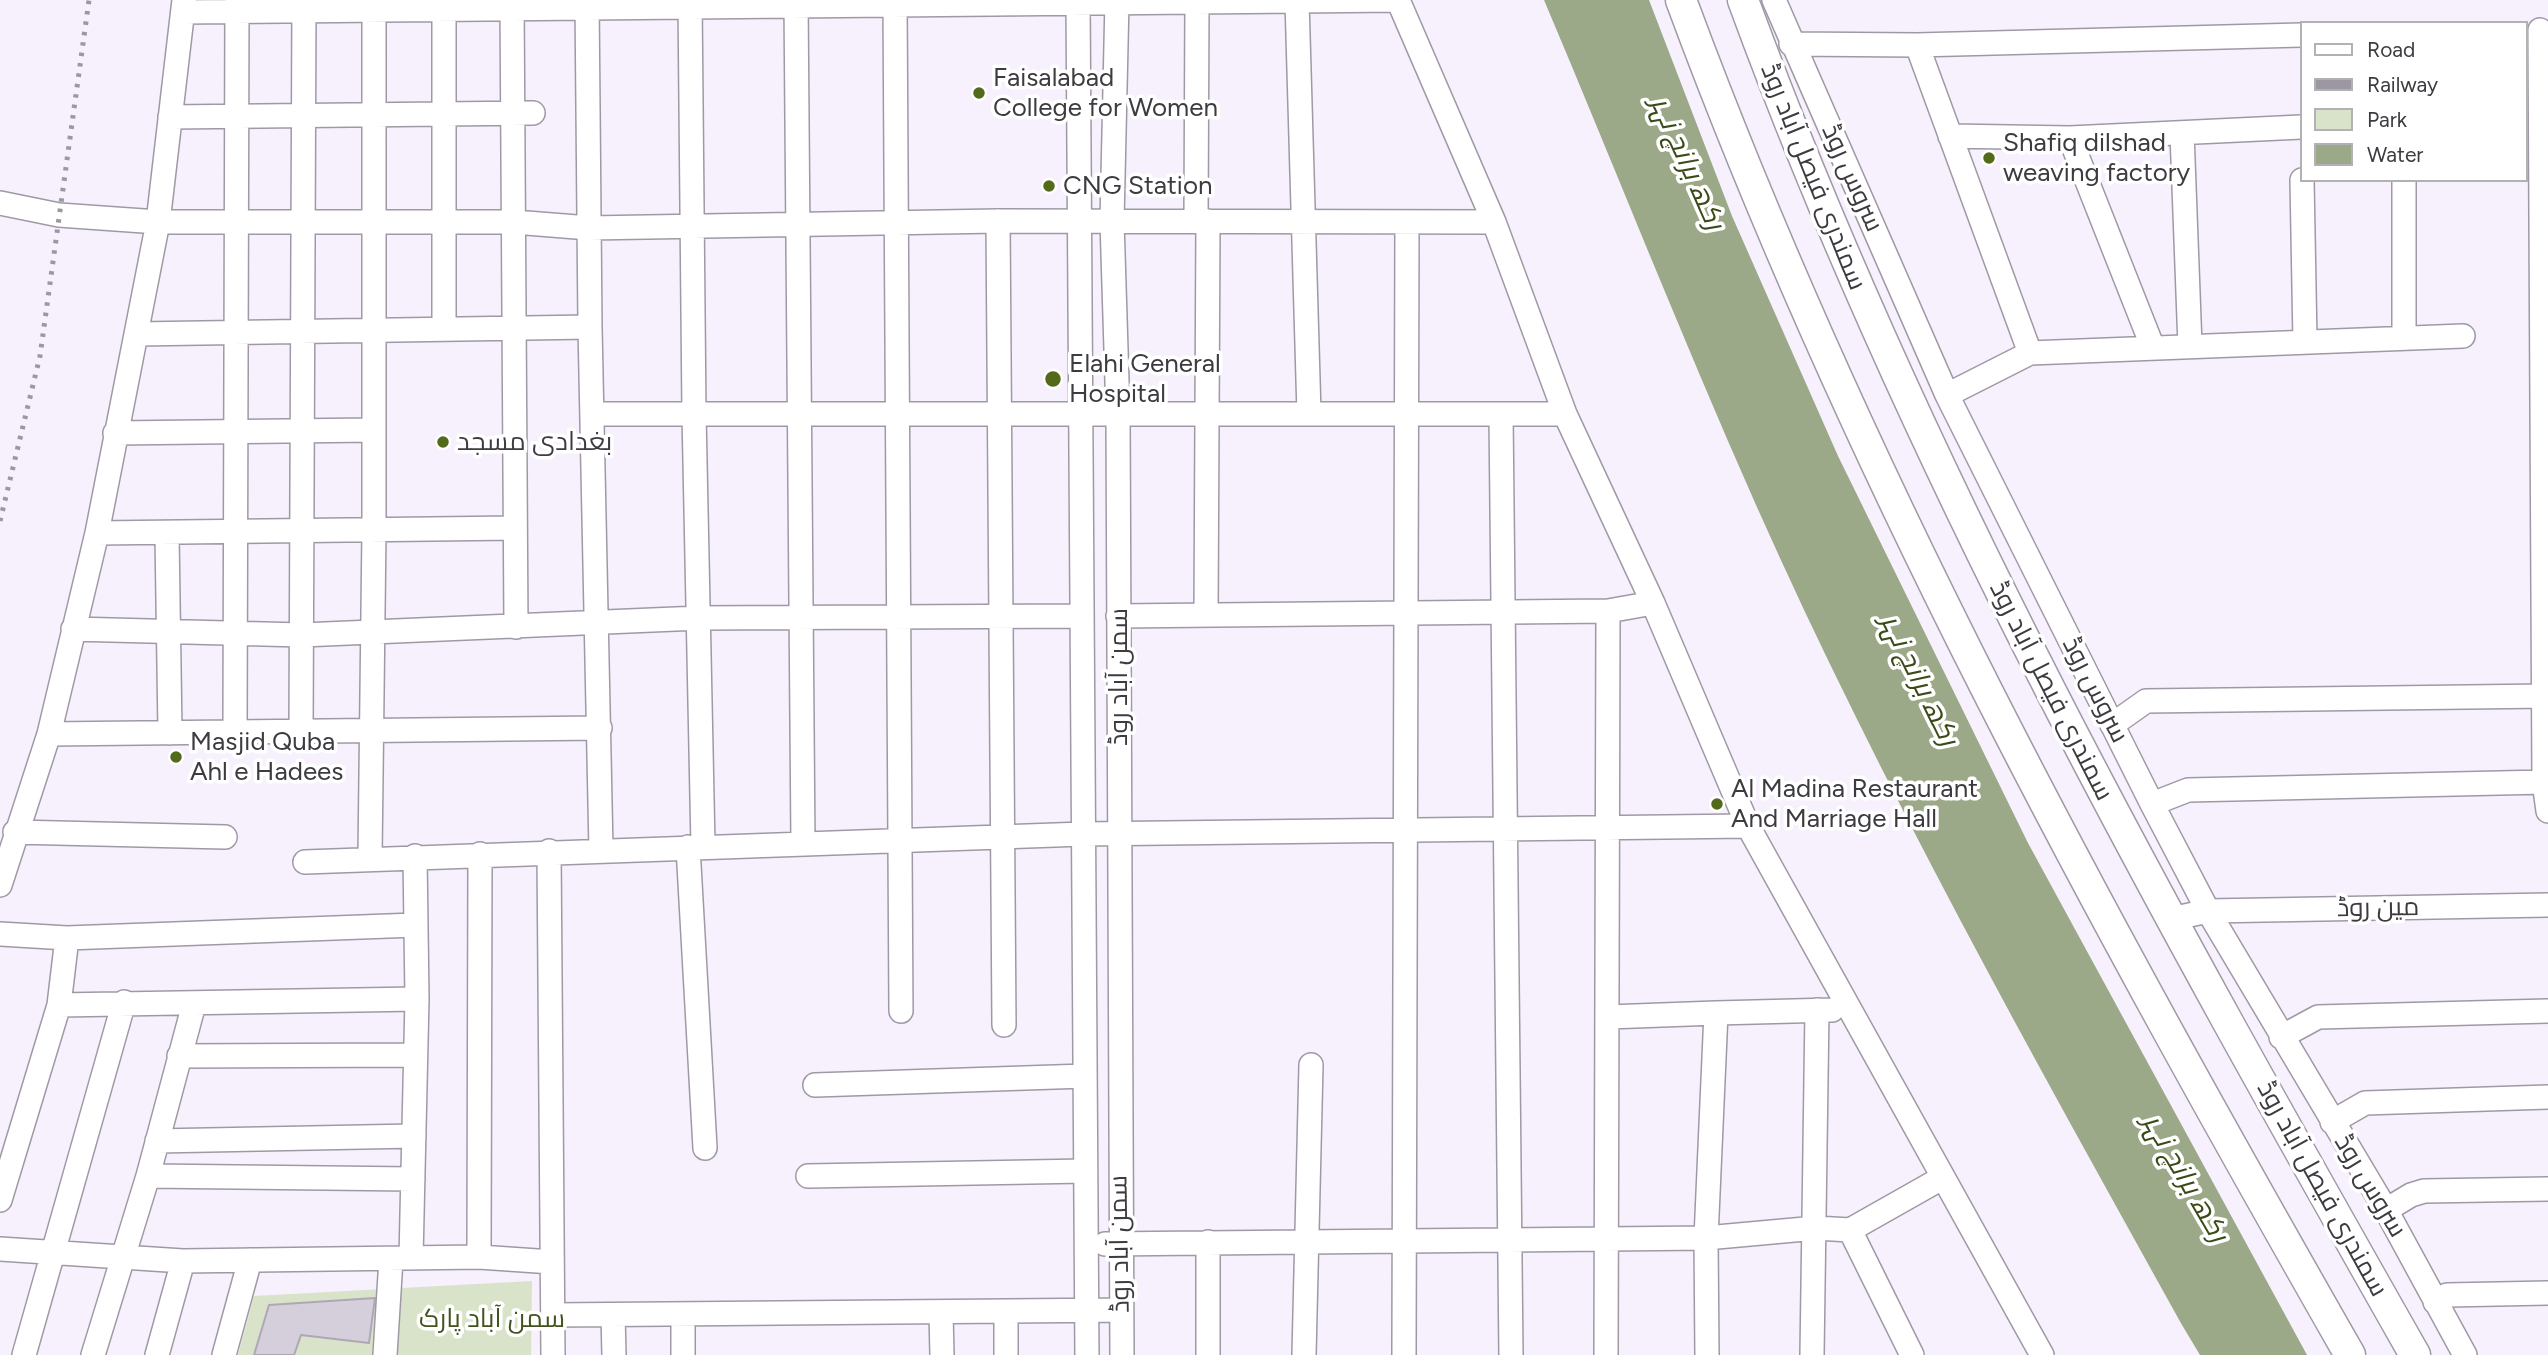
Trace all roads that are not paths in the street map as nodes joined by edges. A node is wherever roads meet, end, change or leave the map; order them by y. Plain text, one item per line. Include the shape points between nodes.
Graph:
1 (1398, 0) edge
2 (1681, 0) edge
3 (1743, 0) edge
4 (1774, 0) edge
5 (1117, 1) edge
6 (1197, 1) edge
7 (1297, 1) edge
8 (993, 2) edge
9 (1077, 2) edge
10 (796, 3) edge
11 (895, 3) edge
12 (587, 4) edge
13 (690, 4) edge
14 (374, 5) edge
15 (444, 5) edge
16 (512, 5) edge
17 (184, 6) edge
18 (237, 6) edge
19 (303, 6) edge
20 (2538, 30) edge
21 (2300, 36) edge
22 (1791, 44) junction
23 (1917, 45) junction
24 (523, 113) junction
25 (444, 114) junction
26 (375, 115) junction
27 (304, 116) junction
28 (170, 117) junction
29 (237, 117) junction
30 (2300, 127) edge
31 (2182, 133) junction
32 (1950, 136) junction
33 (2070, 138) junction
34 (2302, 182) edge
35 (2404, 182) edge
36 (0, 203) edge
37 (1077, 220) junction
38 (999, 221) junction
39 (1112, 221) junction
40 (1202, 221) junction
41 (1302, 221) junction
42 (158, 222) junction
43 (304, 222) junction
44 (374, 222) junction
45 (444, 222) junction
46 (514, 222) junction
47 (1407, 222) junction
48 (1494, 222) junction
49 (237, 223) junction
50 (897, 224) junction
51 (798, 226) junction
52 (589, 228) junction
53 (691, 228) junction
54 (2545, 286) edge
55 (590, 327) junction
56 (514, 328) junction
57 (444, 329) junction
58 (372, 331) junction
59 (302, 332) junction
60 (236, 333) junction
61 (136, 334) junction
62 (2463, 336) dead end
63 (2404, 338) junction
64 (2305, 342) junction
65 (2190, 346) junction
66 (2153, 348) junction
67 (2030, 353) junction
68 (2545, 384) edge
69 (1947, 395) junction
70 (593, 414) junction
71 (694, 414) junction
72 (800, 414) junction
73 (898, 414) junction
74 (1000, 414) junction
75 (1080, 414) junction
76 (1118, 414) junction
77 (1206, 414) junction
78 (1309, 414) junction
79 (1408, 414) junction
80 (1501, 414) junction
81 (1565, 414) junction
82 (372, 430) junction
83 (302, 431) junction
84 (236, 432) junction
85 (115, 433) junction
86 (515, 528) junction
87 (374, 530) junction
88 (304, 532) junction
89 (97, 533) junction
90 (236, 533) junction
91 (167, 534) junction
92 (2546, 601) edge
93 (1653, 603) junction
94 (1608, 611) junction
95 (1504, 612) junction
96 (1405, 613) junction
97 (1003, 615) junction
98 (1206, 615) junction
99 (1081, 616) junction
100 (1118, 616) junction
101 (899, 617) junction
102 (699, 618) junction
103 (801, 620) junction
104 (596, 623) junction
105 (516, 627) junction
106 (73, 628) junction
107 (168, 632) junction
108 (235, 632) junction
109 (372, 633) junction
110 (302, 635) junction
111 (2546, 696) edge
112 (2112, 725) junction
113 (600, 728) junction
114 (373, 731) junction
115 (235, 732) junction
116 (302, 732) junction
117 (170, 733) junction
118 (49, 734) junction
119 (2545, 785) edge
120 (2152, 804) junction
121 (2548, 811) edge
122 (1748, 826) junction
123 (1609, 827) junction
124 (1505, 828) junction
125 (1404, 829) junction
126 (15, 832) junction
127 (1120, 833) junction
128 (1083, 834) junction
129 (225, 836) dead end
130 (1003, 836) junction
131 (901, 840) junction
132 (803, 843) junction
133 (696, 846) junction
134 (601, 850) junction
135 (550, 851) junction
136 (480, 854) junction
137 (415, 856) junction
138 (370, 857) junction
139 (305, 862) dead end
140 (0, 885) edge
141 (2548, 905) edge
142 (2208, 911) junction
143 (2171, 919) junction
144 (415, 925) junction
145 (0, 934) edge
146 (67, 938) junction
147 (417, 999) junction
148 (124, 1002) junction
149 (194, 1004) junction
150 (59, 1005) junction
151 (1849, 1009) junction
152 (1817, 1010) junction
153 (901, 1011) dead end
154 (2548, 1011) edge
155 (1716, 1013) junction
156 (1608, 1017) junction
157 (1004, 1025) dead end
158 (2281, 1037) junction
159 (414, 1055) junction
160 (179, 1056) junction
161 (1311, 1065) dead end
162 (1085, 1076) junction
163 (814, 1085) dead end
164 (2548, 1097) edge
165 (2332, 1122) junction
166 (414, 1136) junction
167 (157, 1142) junction
168 (705, 1148) dead end
169 (1085, 1171) junction
170 (148, 1176) junction
171 (808, 1176) dead end
172 (1942, 1178) junction
173 (413, 1179) junction
174 (2548, 1189) edge
175 (0, 1200) edge
176 (2386, 1210) junction
177 (1816, 1228) junction
178 (1850, 1230) junction
179 (1706, 1238) junction
180 (1605, 1239) junction
181 (1512, 1240) junction
182 (1404, 1241) junction
183 (1208, 1242) junction
184 (1304, 1242) junction
185 (1120, 1243) junction
186 (1086, 1244) junction
187 (0, 1249) edge
188 (53, 1255) junction
189 (479, 1257) junction
190 (124, 1258) junction
191 (401, 1259) junction
192 (250, 1260) junction
193 (183, 1261) junction
194 (552, 1262) junction
195 (2548, 1293) edge
196 (2435, 1302) junction
197 (1121, 1310) junction
198 (1006, 1312) junction
199 (1086, 1312) junction
200 (941, 1313) junction
201 (683, 1314) junction
202 (553, 1315) junction
203 (613, 1315) junction
204 (24, 1355) edge
205 (93, 1355) edge
206 (157, 1355) edge
207 (224, 1355) edge
208 (385, 1355) edge
209 (553, 1355) edge
210 (614, 1355) edge
211 (683, 1355) edge
212 (942, 1355) edge
213 (1006, 1355) edge
214 (1087, 1355) edge
215 (1122, 1355) edge
216 (1208, 1355) edge
217 (1304, 1355) edge
218 (1404, 1355) edge
219 (1511, 1355) edge
220 (1606, 1355) edge
221 (1707, 1355) edge
222 (1812, 1355) edge
223 (1912, 1355) edge
224 (2042, 1355) edge
225 (2350, 1355) edge
226 (2415, 1355) edge
227 (2465, 1355) edge

1 - 7 street
1 - 48 street
2 - 225 main road via 1736,149 1865,442 1964,647 2122,947
3 - 143 main road, سمندری فیصل آباد روڈ via 1790,128 1913,415 2016,626
4 - 22 street, سروس روڈ
5 - 6 street
5 - 9 street
5 - 39 street, سمن آباد روڈ
6 - 7 street
6 - 40 street
7 - 41 street
8 - 9 street
8 - 11 street
9 - 37 street, سمن آباد روڈ
10 - 11 street
10 - 13 street
10 - 51 street
11 - 50 street
12 - 13 street
12 - 16 street
12 - 52 street
13 - 53 street
14 - 15 street
14 - 19 street
14 - 26 street
15 - 16 street
15 - 25 street
16 - 24 street
17 - 18 street
17 - 28 street
18 - 19 street
18 - 29 street
19 - 27 street
20 - 54 street
21 - 23 street
22 - 23 street
22 - 69 street, سروس روڈ
23 - 32 street
24 - 25 street
24 - 46 street
25 - 26 street
25 - 45 street
26 - 27 street
26 - 44 street
27 - 29 street
27 - 43 street
28 - 29 street
28 - 42 street
29 - 49 street
30 - 31 street
31 - 33 street
31 - 65 street
32 - 33 street
32 - 67 street
33 - 66 street
34 - 64 street
35 - 63 street
36 - 42 street via 59,215
37 - 38 street
37 - 39 street
37 - 75 street, سمن آباد روڈ
38 - 50 street
38 - 74 street
39 - 40 street
39 - 76 street, سمن آباد روڈ
40 - 41 street
40 - 77 street
41 - 47 street
41 - 78 street
42 - 49 street
42 - 61 street
43 - 44 street
43 - 49 street
43 - 59 street
44 - 45 street
44 - 58 street
45 - 46 street
45 - 57 street
46 - 52 street
46 - 56 street
47 - 48 street
47 - 79 street
48 - 81 street
49 - 60 street
50 - 51 street
50 - 73 street
51 - 53 street
51 - 72 street
52 - 53 street
52 - 55 street
53 - 71 street
54 - 68 street
55 - 56 street
55 - 70 street
56 - 57 street
56 - 86 street
57 - 58 street
58 - 59 street
58 - 82 street
59 - 60 street
59 - 83 street
60 - 61 street
60 - 84 street
61 - 85 street
62 - 63 street
63 - 64 street
64 - 65 street
65 - 66 street
66 - 67 street
67 - 69 street
68 - 92 street
69 - 112 street, سروس روڈ
70 - 71 street
70 - 104 street
71 - 72 street
71 - 102 street
72 - 73 street
72 - 103 street
73 - 74 street
73 - 101 street
74 - 75 street
74 - 97 street
75 - 76 street
75 - 99 street, سمن آباد روڈ
76 - 77 street
76 - 100 street, سمن آباد روڈ
77 - 78 street
77 - 98 street
78 - 79 street
79 - 80 street
79 - 96 street
80 - 81 street
80 - 95 street
81 - 93 street
82 - 83 street
82 - 87 street
83 - 84 street
83 - 88 street
84 - 85 street
84 - 90 street
85 - 89 street
86 - 87 street
86 - 105 street
87 - 88 street
87 - 109 street
88 - 90 street
88 - 110 street
89 - 91 street
89 - 106 street
90 - 91 street
90 - 108 street
91 - 107 street
92 - 111 street
93 - 94 street
93 - 122 street
94 - 95 street
94 - 123 street
95 - 96 street
95 - 124 street
96 - 98 street
96 - 125 street
97 - 99 street
97 - 101 street
97 - 130 street
98 - 100 street
99 - 128 street, سمن آباد روڈ
100 - 127 street, سمن آباد روڈ
101 - 103 street
101 - 131 street
102 - 103 street
102 - 104 street
102 - 133 street
103 - 132 street
104 - 105 street
104 - 113 street
105 - 109 street
106 - 107 street
106 - 118 street
107 - 108 street
107 - 117 street
108 - 110 street
108 - 115 street
109 - 110 street
109 - 114 street
110 - 116 street
111 - 112 street via 2146,701
111 - 119 street
112 - 120 street, سروس روڈ
113 - 114 street
113 - 134 street
114 - 116 street
114 - 138 street
115 - 116 street
115 - 117 street
117 - 118 street
118 - 126 street
119 - 120 street via 2188,790
119 - 121 street
120 - 142 street, سروس روڈ
122 - 123 street
122 - 151 street
123 - 124 street
123 - 156 street
124 - 125 street
124 - 181 street
125 - 127 street
125 - 182 street
126 - 129 street
126 - 140 street
127 - 128 street
127 - 185 street, سمن آباد روڈ
128 - 130 street
128 - 162 street, سمن آباد روڈ
130 - 131 street
130 - 157 street
131 - 132 street
131 - 153 street
132 - 133 street
133 - 134 street
133 - 168 street
134 - 135 street
135 - 136 street
135 - 194 street
136 - 137 street
136 - 189 street
137 - 138 street
137 - 144 street
138 - 139 street
141 - 142 street, مین روڈ
142 - 143 street, مین روڈ
142 - 158 street, سروس روڈ
143 - 226 main road, سمندری فیصل آباد روڈ
144 - 146 street
144 - 147 street
145 - 146 street
146 - 150 street
147 - 149 street
147 - 159 street
148 - 149 street
148 - 150 street
148 - 188 street
149 - 160 street
150 - 175 street
151 - 152 street
151 - 172 street
152 - 155 street
152 - 177 street
154 - 158 street via 2318,1017
155 - 156 street
155 - 179 street
156 - 180 street
158 - 165 street, سروس روڈ
159 - 160 street
159 - 166 street
160 - 167 street
161 - 184 street
162 - 163 street
162 - 169 street, سمن آباد روڈ
164 - 165 street via 2365,1103
165 - 176 street, سروس روڈ
166 - 167 street
166 - 173 street
167 - 170 street
169 - 171 street
169 - 186 street, سمن آباد روڈ
170 - 173 street
170 - 190 street
172 - 178 street
172 - 224 street
173 - 191 street
174 - 176 street via 2424,1191
176 - 196 street, سروس روڈ
177 - 178 street
177 - 179 street
177 - 222 street
178 - 223 street
179 - 180 street
179 - 221 street
180 - 181 street
180 - 220 street
181 - 182 street
181 - 219 street
182 - 184 street
182 - 218 street
183 - 184 street
183 - 185 street
183 - 216 street
184 - 217 street
185 - 186 street
185 - 197 street, سمن آباد روڈ
186 - 199 street, سمن آباد روڈ
187 - 188 street
188 - 190 street
188 - 204 street
189 - 191 street
189 - 194 street
190 - 193 street
190 - 205 street
191 - 192 street
191 - 208 street
192 - 193 street
192 - 207 street
193 - 206 street
194 - 202 street
195 - 196 street via 2447,1295
196 - 227 street, سروس روڈ
197 - 199 street
197 - 215 street, سمن آباد روڈ
198 - 199 street
198 - 200 street
198 - 213 street
199 - 214 street, سمن آباد روڈ
200 - 201 street
200 - 212 street
201 - 203 street
201 - 211 street
202 - 203 street
202 - 209 street
203 - 210 street

